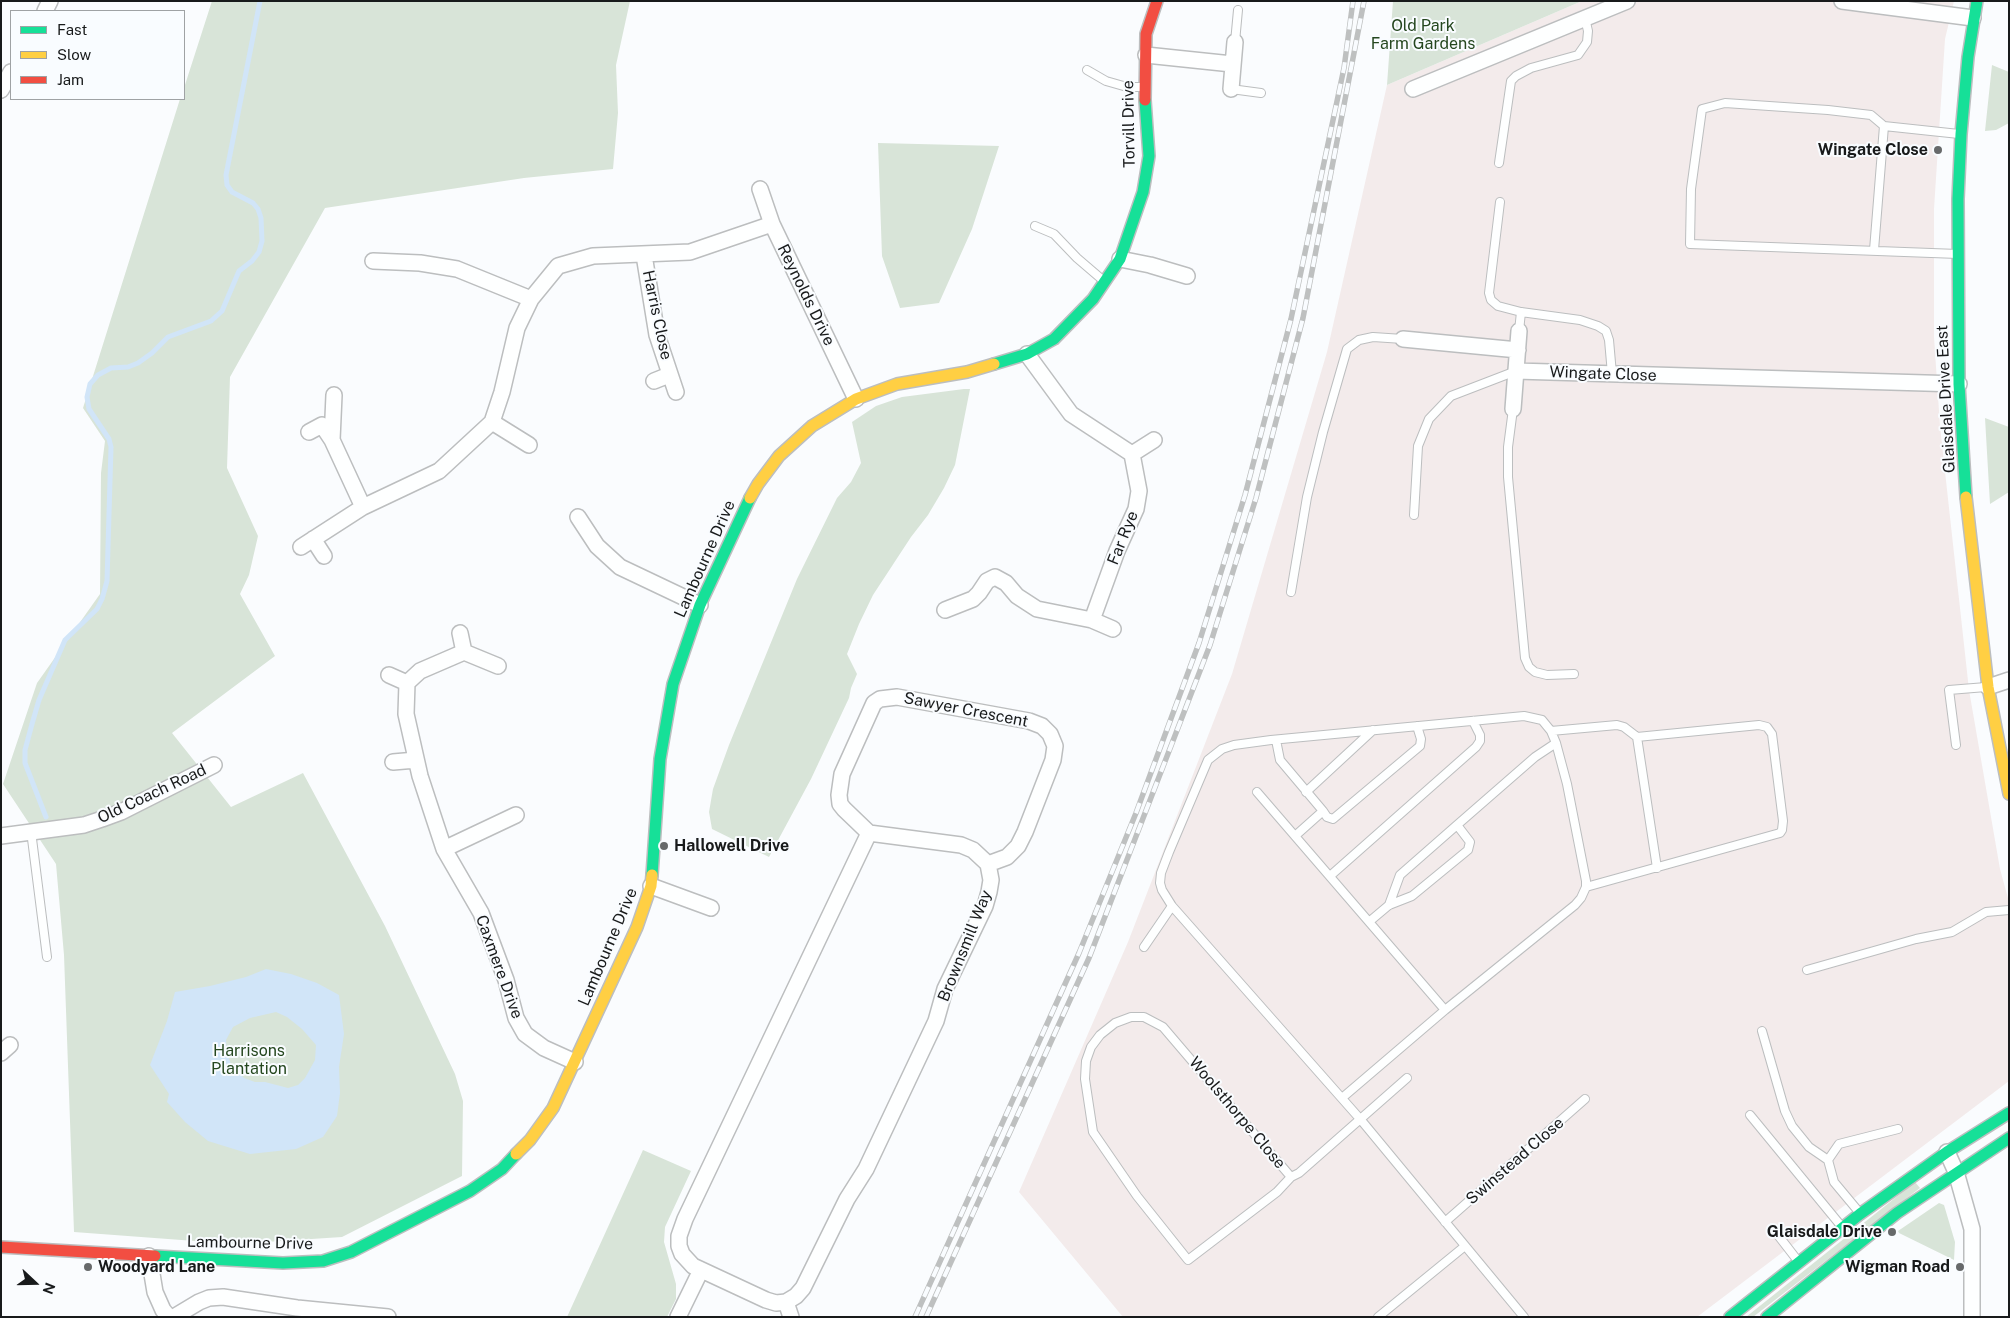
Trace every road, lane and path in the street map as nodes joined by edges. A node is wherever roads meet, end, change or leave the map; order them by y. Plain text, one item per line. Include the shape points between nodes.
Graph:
1 (1157, 1) edge
2 (1627, 1) edge
3 (1842, 1) edge
4 (1977, 1) edge
5 (1238, 10) dead end
6 (1585, 18) junction
7 (1974, 18) junction
8 (1236, 42) joint
9 (1146, 55) junction
10 (1232, 64) junction
11 (1086, 70) dead end
12 (10, 74) edge
13 (1144, 87) junction
14 (1231, 89) joint
15 (1413, 89) dead end
16 (1, 90) edge
17 (1261, 93) dead end
18 (1884, 126) junction
19 (1961, 134) junction
20 (1499, 163) dead end
21 (760, 189) dead end
22 (1500, 202) dead end
23 (772, 224) junction
24 (1035, 226) dead end
25 (1874, 250) junction
26 (1958, 254) junction
27 (644, 255) junction
28 (1120, 259) junction
29 (373, 261) dead end
30 (1187, 276) dead end
31 (1105, 282) junction
32 (531, 299) junction
33 (1521, 312) junction
34 (1519, 331) joint
35 (1404, 339) joint
36 (1518, 350) junction
37 (1027, 354) junction
38 (1516, 371) junction
39 (1612, 374) junction
40 (670, 375) junction
41 (654, 381) dead end
42 (1959, 384) junction
43 (676, 392) dead end
44 (334, 395) dead end
45 (856, 399) junction
46 (1513, 409) joint
47 (492, 422) junction
48 (309, 432) dead end
49 (332, 440) junction
50 (1154, 440) dead end
51 (529, 445) dead end
52 (1132, 454) junction
53 (363, 507) junction
54 (1414, 515) dead end
55 (578, 516) dead end
56 (324, 556) dead end
57 (1291, 592) dead end
58 (700, 605) junction
59 (945, 610) dead end
60 (1092, 620) junction
61 (1113, 629) dead end
62 (460, 633) dead end
63 (464, 652) junction
64 (498, 666) dead end
65 (1574, 674) dead end
66 (389, 675) dead end
67 (2009, 680) edge
68 (406, 683) junction
69 (1988, 687) junction
70 (1473, 721) junction
71 (1417, 726) junction
72 (1373, 730) junction
73 (1551, 731) junction
74 (1637, 737) junction
75 (1276, 740) junction
76 (1556, 744) junction
77 (1956, 745) dead end
78 (416, 760) junction
79 (394, 762) dead end
80 (214, 765) dead end
81 (1257, 792) dead end
82 (1306, 792) junction
83 (2009, 794) edge
84 (1322, 812) junction
85 (516, 815) dead end
86 (1457, 825) junction
87 (31, 831) junction
88 (869, 833) junction
89 (1, 836) edge
90 (1295, 836) junction
91 (444, 849) junction
92 (988, 864) junction
93 (1657, 868) junction
94 (1330, 876) junction
95 (651, 886) junction
96 (1586, 887) junction
97 (1389, 905) junction
98 (1172, 906) junction
99 (712, 908) dead end
100 (2009, 910) edge
101 (1370, 921) junction
102 (1144, 948) dead end
103 (47, 957) dead end
104 (1807, 970) dead end
105 (1445, 1010) junction
106 (1762, 1031) dead end
107 (574, 1062) junction
108 (1407, 1078) dead end
109 (1342, 1098) junction
110 (1584, 1099) dead end
111 (2009, 1113) edge
112 (1750, 1115) dead end
113 (1361, 1120) junction
114 (1898, 1129) dead end
115 (2009, 1138) edge
116 (1947, 1152) junction
117 (1828, 1160) junction
118 (1956, 1172) junction
119 (1291, 1177) junction
120 (1860, 1214) junction
121 (1445, 1222) junction
122 (1842, 1227) junction
123 (1774, 1230) dead end
124 (1465, 1246) junction
125 (1, 1247) edge
126 (149, 1256) junction
127 (1798, 1261) junction
128 (701, 1270) junction
129 (786, 1302) junction
130 (169, 1317) edge
131 (174, 1317) edge
132 (388, 1317) edge
133 (678, 1317) edge
134 (791, 1317) edge
135 (1378, 1317) edge
136 (1524, 1317) edge
137 (1730, 1317) edge
138 (1767, 1317) edge
139 (1972, 1317) edge

1 - 9 street, Torvill Drive via 1146,34
2 - 6 street
3 - 7 street
4 - 7 street, Glaisdale Drive East
5 - 8 lane
6 - 15 street
6 - 20 lane via 1587,42 1578,55 1531,68 1511,81
7 - 19 street, Glaisdale Drive East
8 - 10 street
9 - 10 street
9 - 13 street, Torvill Drive
10 - 14 street
11 - 13 lane via 1106,81 1127,87
12 - 16 street
13 - 28 street, Torvill Drive via 1149,156 1143,192
14 - 17 lane
18 - 19 lane
18 - 25 lane
18 - 25 lane via 1870,115 1828,110 1725,103 1702,108 1691,189 1690,244
19 - 26 street, Glaisdale Drive East
21 - 23 street, Reynolds Drive
22 - 33 lane via 1489,293 1498,306
23 - 27 street via 690,252
23 - 45 street, Reynolds Drive
24 - 31 lane via 1054,234
25 - 26 lane
26 - 42 street, Glaisdale Drive East
27 - 32 street via 593,256 558,266
27 - 40 street, Harris Close via 658,335
28 - 30 street
28 - 31 street, Torvill Drive
29 - 32 street via 457,269
31 - 37 street, Torvill Drive via 1054,339
32 - 47 street via 517,328
33 - 34 lane
33 - 39 lane via 1580,320 1606,331
34 - 36 street
35 - 36 street
35 - 57 lane via 1373,337 1359,340 1347,349 1307,497
36 - 38 street
37 - 45 street, Lambourne Drive via 967,372 896,384
37 - 52 street via 1072,414
38 - 39 street, Wingate Close
38 - 46 street
38 - 54 lane via 1451,396 1429,419 1418,446
39 - 42 street, Wingate Close
40 - 41 street, Harris Close
40 - 43 street, Harris Close
42 - 69 street, Glaisdale Drive East via 1968,524
44 - 49 street
45 - 58 street, Lambourne Drive via 812,426 779,456 743,511
46 - 65 lane via 1508,478 1525,658 1536,672
47 - 51 street
47 - 53 street via 439,471
48 - 49 street via 322,425
49 - 53 street
50 - 52 street
52 - 60 street, Far Rye via 1139,491 1136,509
53 - 56 street via 307,543
55 - 58 street via 597,546 620,567
58 - 95 street, Lambourne Drive via 673,684 660,759
59 - 60 street via 973,599 991,577 995,577 1037,609
60 - 61 street
62 - 63 street
63 - 64 street
63 - 68 street via 420,671
66 - 68 street
67 - 69 street
68 - 78 street, Caxmere Drive via 406,714
69 - 77 lane via 1949,690
69 - 83 street, Glaisdale Drive East
70 - 71 lane
70 - 73 lane via 1524,716 1542,720
70 - 94 lane via 1480,738 1476,747
71 - 72 lane
71 - 84 lane via 1422,743 1417,748 1336,818
72 - 75 lane
72 - 82 lane
73 - 74 lane via 1617,725
73 - 76 lane
74 - 93 lane
74 - 93 lane via 1759,725 1767,727 1772,734 1783,821 1780,834
75 - 82 lane via 1280,760
75 - 98 lane via 1234,745 1222,749 1208,760 1161,873 1162,890
76 - 86 lane via 1535,757
76 - 96 lane via 1567,784
78 - 79 street
78 - 91 street, Caxmere Drive
80 - 87 street, Old Coach Road via 102,819
81 - 90 lane
82 - 84 lane
84 - 90 lane
85 - 91 street
86 - 97 lane via 1400,874
86 - 97 lane via 1470,842 1468,850 1412,896
87 - 89 street, Old Coach Road
87 - 103 lane
88 - 92 street via 961,845 973,850
88 - 92 street, Sawyer Crescent via 840,804 840,782 874,703 898,697 1028,721 1042,726 1050,734 1055,746 1053,760 1018,846 1007,856
88 - 128 street via 685,1219 679,1246 687,1260
90 - 94 lane
91 - 107 street, Caxmere Drive via 481,913 524,1034
92 - 129 street, Brownsmill Way via 991,880 985,906 945,989 936,1021 866,1169 847,1199 809,1278 796,1296
93 - 96 lane
94 - 101 lane
95 - 99 street
95 - 107 street, Lambourne Drive via 637,927
96 - 105 lane via 1575,905
97 - 101 lane
98 - 102 lane
98 - 109 lane
100 - 104 lane via 1986,912 1952,932
101 - 105 lane
105 - 109 lane
106 - 117 lane via 1792,1126 1809,1147
107 - 126 street, Lambourne Drive via 553,1108 530,1140 502,1169 470,1191 351,1252 323,1261 283,1263
108 - 113 lane, Woolsthorpe Close
109 - 113 lane
110 - 121 lane, Swinstead Close
111 - 116 street
112 - 122 lane
113 - 119 lane, Woolsthorpe Close
113 - 121 lane
114 - 117 lane via 1839,1144
115 - 118 street
116 - 118 street
116 - 120 street
117 - 120 lane via 1834,1182
118 - 138 street via 1856,1244
118 - 139 street via 1972,1229
119 - 119 lane, Woolsthorpe Close via 1163,1027 1144,1017 1131,1017 1115,1023 1091,1047 1084,1079 1093,1132 1137,1196 1188,1260 1277,1192
120 - 122 street
121 - 124 lane
122 - 127 street
123 - 127 lane
124 - 135 lane
124 - 136 lane
125 - 126 street, Lambourne Drive
126 - 130 street via 155,1292
127 - 137 street
128 - 129 street via 766,1300
128 - 133 street
129 - 134 street
131 - 132 street via 199,1302 223,1297

